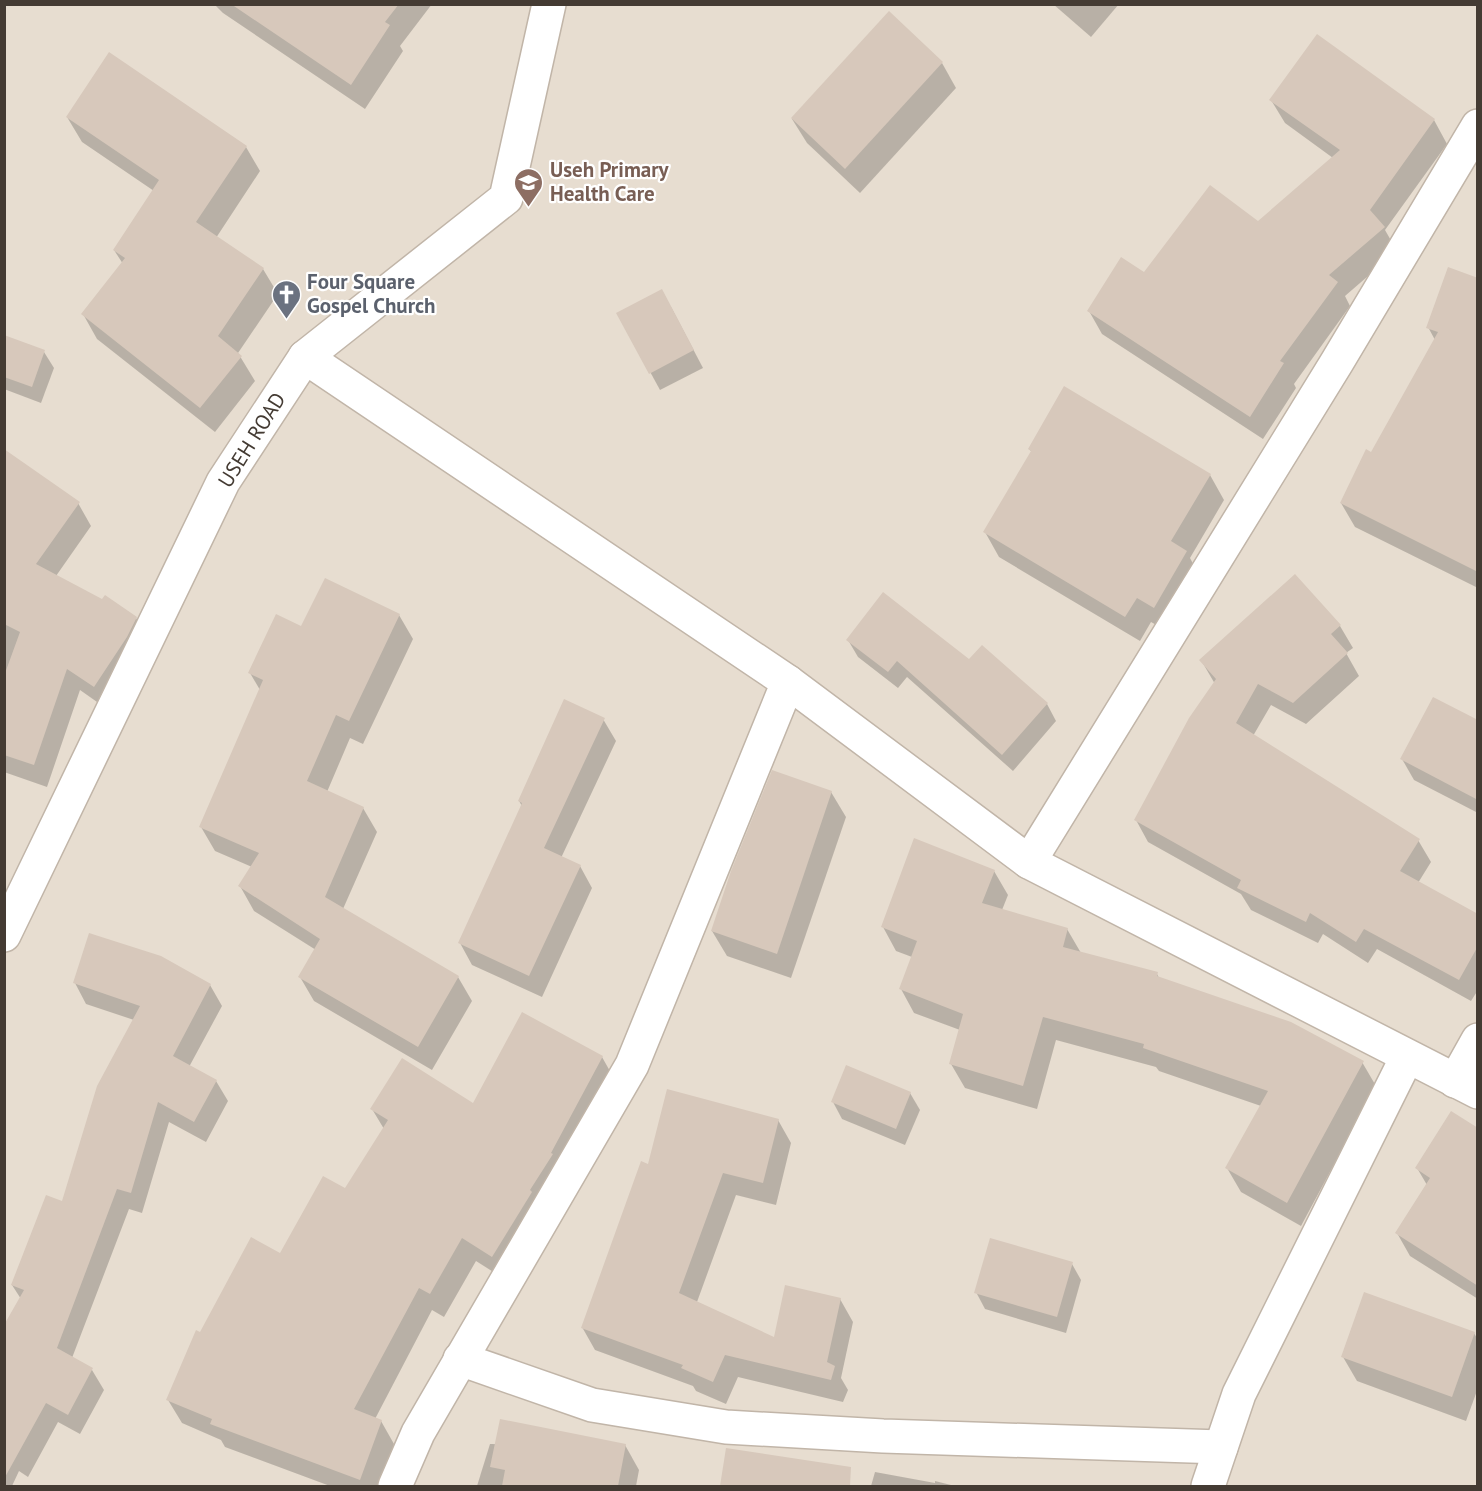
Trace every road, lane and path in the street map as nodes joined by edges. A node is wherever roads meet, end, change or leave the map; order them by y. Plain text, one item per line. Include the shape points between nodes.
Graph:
1 (549, 4) edge
2 (1478, 126) edge
3 (305, 357) junction
4 (788, 682) junction
5 (1029, 862) junction
6 (4, 935) edge
7 (1478, 1040) edge
8 (1407, 1057) junction
9 (1466, 1087) edge
10 (460, 1359) junction
11 (1221, 1447) junction
12 (395, 1486) edge
13 (1209, 1486) edge

1 - 3 street, USEH ROAD via 506,198
2 - 5 street
3 - 4 street
3 - 6 street, USEH ROAD via 224,482
4 - 5 street
4 - 10 street via 632,1065
5 - 8 street
7 - 9 street
8 - 9 street
8 - 11 street via 1239,1394
10 - 11 street via 592,1405 726,1427
10 - 12 street via 418,1433
11 - 13 street

